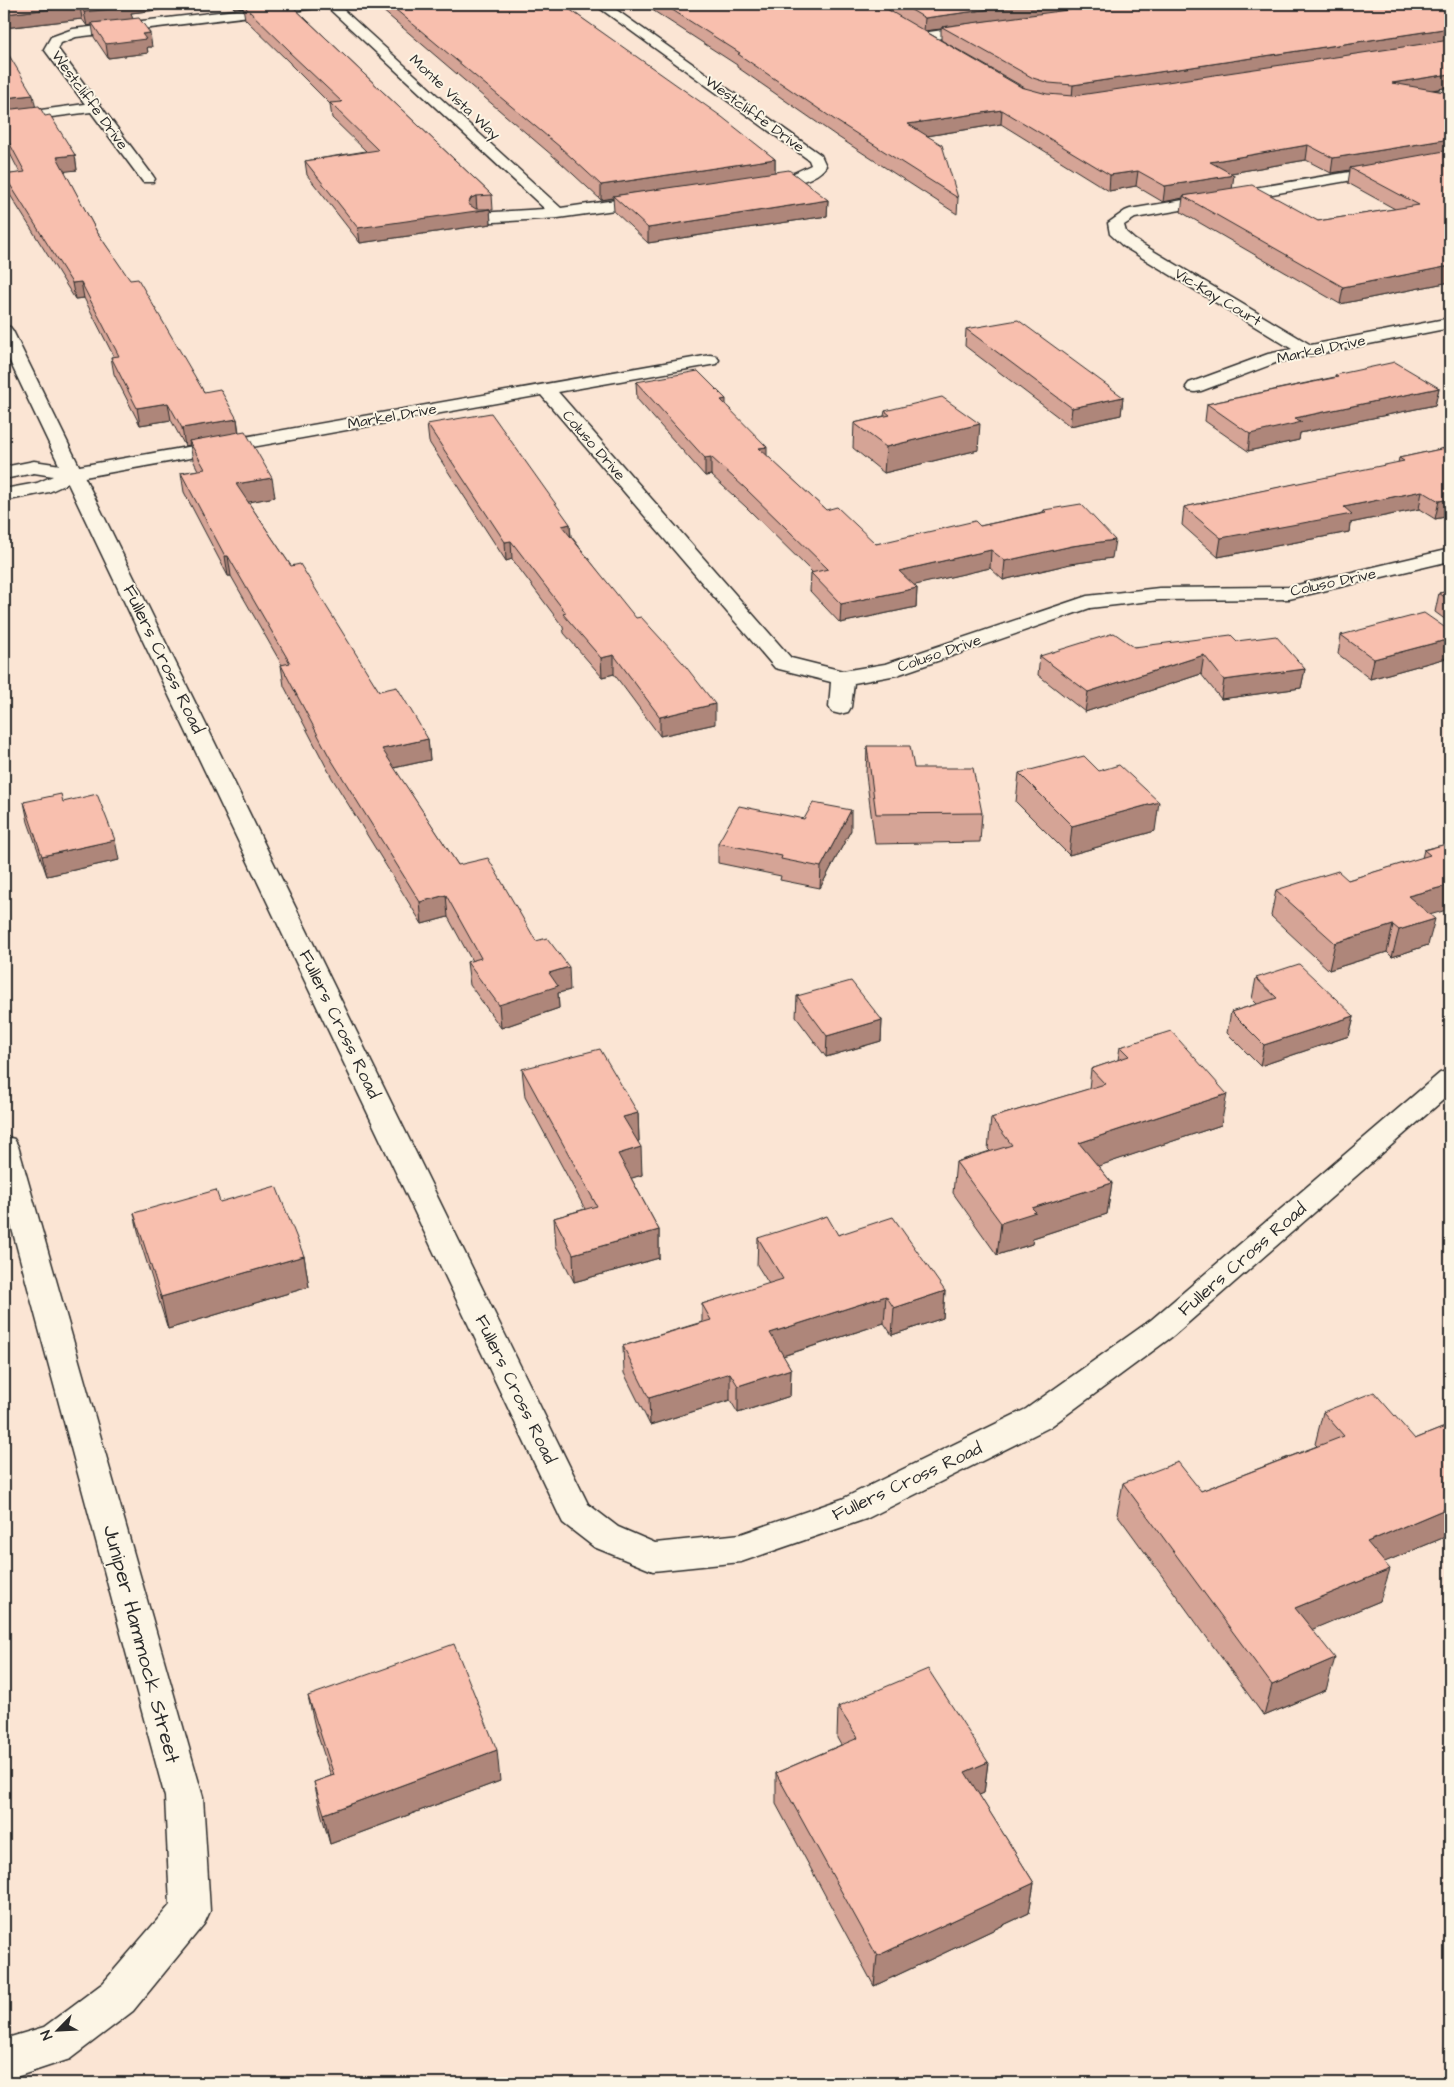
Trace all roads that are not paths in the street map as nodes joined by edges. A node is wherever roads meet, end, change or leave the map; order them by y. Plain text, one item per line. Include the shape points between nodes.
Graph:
1 (317, 4) edge
2 (330, 4) edge
3 (600, 4) edge
4 (907, 28) edge
5 (987, 28) edge
6 (922, 37) junction
7 (942, 48) edge
8 (95, 107) junction
9 (4, 119) edge
10 (1450, 159) edge
11 (148, 179) dead end
12 (751, 185) edge
13 (664, 198) edge
14 (558, 213) junction
15 (478, 218) edge
16 (1450, 323) edge
17 (4, 332) edge
18 (1306, 350) junction
19 (710, 360) dead end
20 (1195, 387) dead end
21 (544, 388) junction
22 (4, 473) edge
23 (74, 473) junction
24 (4, 495) edge
25 (1450, 555) edge
26 (843, 678) junction
27 (840, 707) dead end
28 (1450, 1079) edge
29 (4, 1146) edge
30 (4, 2060) edge

1 - 8 street, Westcliffe Drive via 73,33 56,40 51,48
2 - 14 street, Monte Vista Way
3 - 12 street, Westcliffe Drive via 816,158 819,166 799,178
4 - 6 street
5 - 6 street
6 - 7 street
8 - 9 street
8 - 11 street, Westcliffe Drive
10 - 18 street, Vic-Kay Court via 1130,214 1116,223 1118,234 1129,243
13 - 14 street
14 - 15 street
16 - 18 street, Markel Drive
17 - 23 street, Fullers Cross Road
18 - 20 street, Markel Drive via 1274,358
19 - 21 street, Markel Drive
21 - 23 street, Markel Drive
21 - 26 street, Coluso Drive via 783,663
22 - 23 street via 34,467
23 - 24 street via 42,488
23 - 28 street, Fullers Cross Road via 575,1513 606,1537 653,1557 741,1548 854,1509 1038,1418 1162,1328
25 - 26 street, Coluso Drive via 1289,593 1159,594 1088,602 889,670
26 - 27 street
29 - 30 street, Juniper Hammock Street via 184,1797 190,1911 118,1997 55,2044

